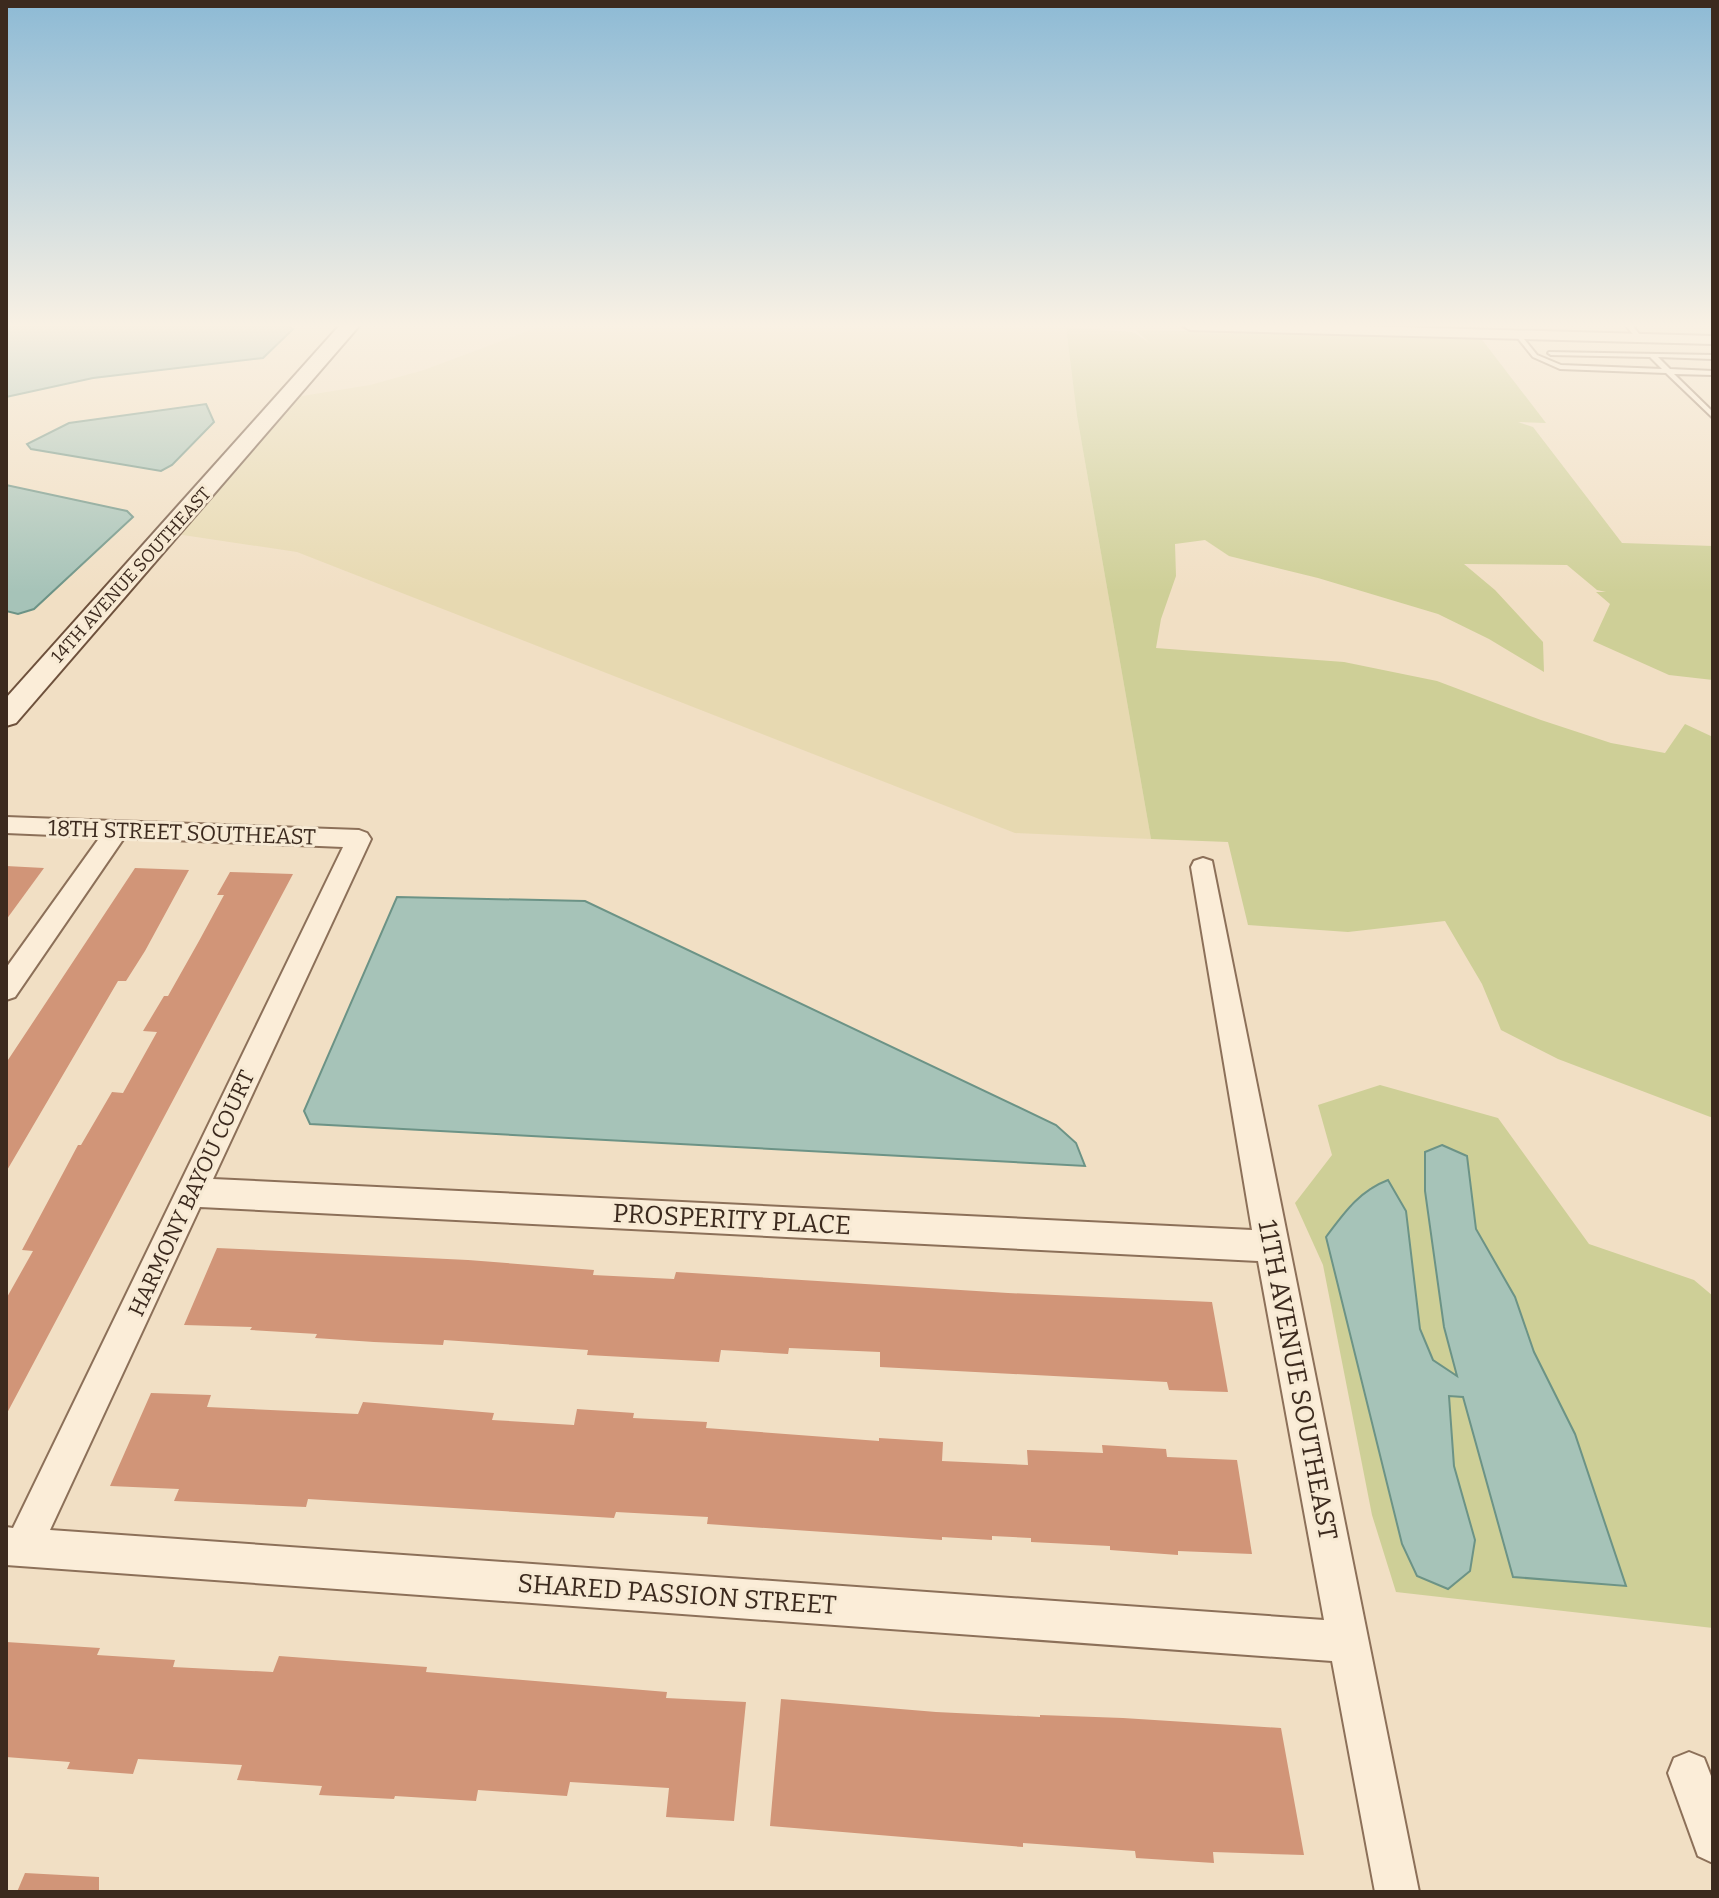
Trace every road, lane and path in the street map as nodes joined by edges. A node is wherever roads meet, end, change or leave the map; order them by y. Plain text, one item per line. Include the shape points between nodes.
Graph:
1 (272, 415) edge
2 (6, 716) edge
3 (6, 825) edge
4 (118, 829) junction
5 (359, 839) joint
6 (1203, 867) dead end
7 (6, 989) edge
8 (193, 1192) junction
9 (1271, 1246) junction
10 (15, 1546) edge
11 (1349, 1642) junction
12 (1689, 1773) dead end
13 (1713, 1841) edge
14 (1397, 1892) edge

1 - 2 street, 14TH AVENUE SOUTHEAST
3 - 4 street, 18TH STREET SOUTHEAST
4 - 5 street, 18TH STREET SOUTHEAST
4 - 7 street
5 - 8 street, HARMONY BAYOU COURT
6 - 9 street, 11TH AVENUE SOUTHEAST
8 - 9 street, PROSPERITY PLACE
8 - 10 street, HARMONY BAYOU COURT
9 - 11 street, 11TH AVENUE SOUTHEAST
10 - 11 street, SHARED PASSION STREET
11 - 14 street, 11TH AVENUE SOUTHEAST
12 - 13 street

